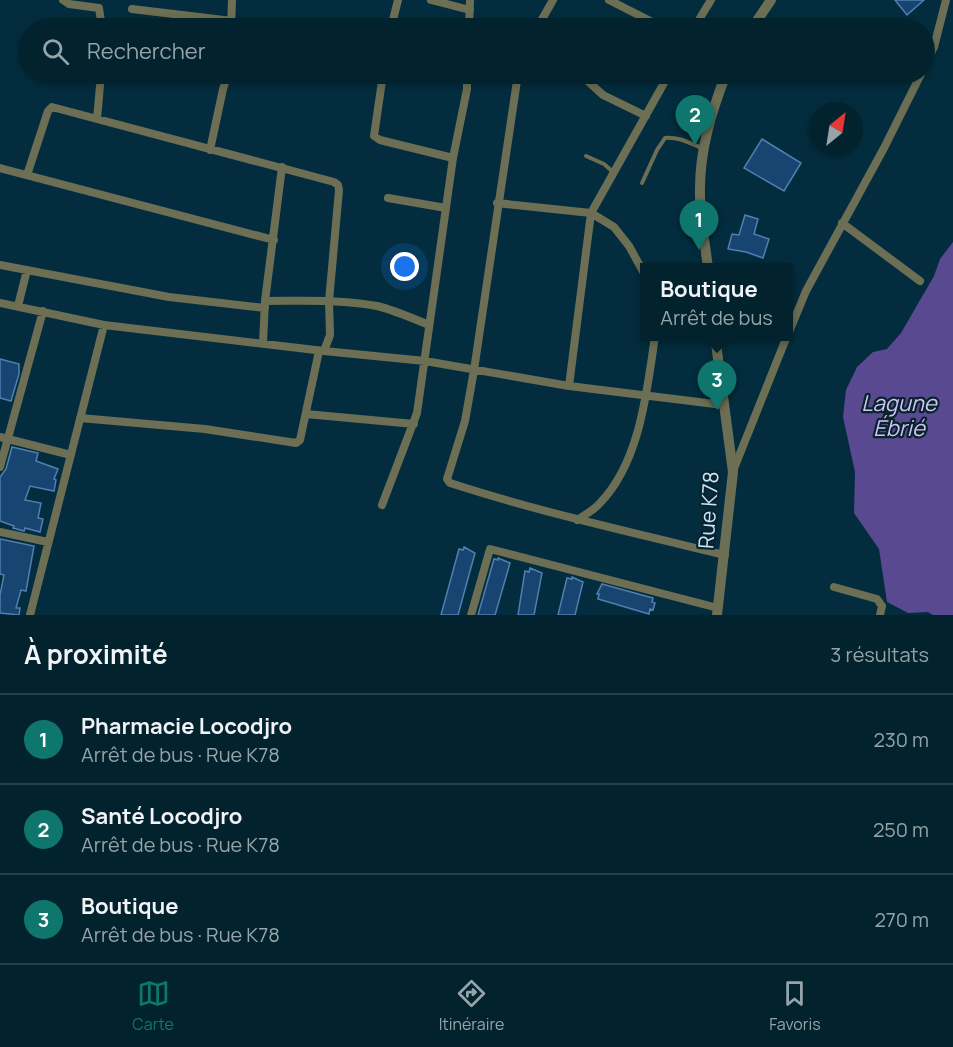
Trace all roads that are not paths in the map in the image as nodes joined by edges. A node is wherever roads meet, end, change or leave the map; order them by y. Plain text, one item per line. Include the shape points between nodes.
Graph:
1 (63, 0) edge
2 (232, 0) edge
3 (398, 0) edge
4 (431, 0) edge
5 (470, 0) edge
6 (553, 0) edge
7 (609, 0) edge
8 (711, 0) edge
9 (771, 0) edge
10 (945, 0) edge
11 (132, 9) dead end
12 (470, 10) junction
13 (100, 18) edge
14 (188, 18) edge
15 (232, 18) edge
16 (394, 18) edge
17 (470, 18) edge
18 (543, 18) edge
19 (644, 18) edge
20 (700, 18) edge
21 (759, 18) edge
22 (935, 43) edge
23 (100, 84) edge
24 (225, 84) edge
25 (382, 84) edge
26 (466, 84) edge
27 (516, 84) edge
28 (591, 84) edge
29 (664, 84) edge
30 (723, 84) edge
31 (916, 84) edge
32 (646, 116) junction
33 (97, 119) junction
34 (703, 149) junction
35 (210, 150) junction
36 (586, 156) dead end
37 (453, 158) junction
38 (282, 167) junction
39 (0, 168) edge
40 (614, 173) junction
41 (27, 175) junction
42 (642, 183) dead end
43 (388, 198) dead end
44 (497, 203) junction
45 (446, 208) junction
46 (591, 213) junction
47 (842, 223) junction
48 (274, 240) junction
49 (708, 263) edge
50 (0, 265) edge
51 (640, 266) edge
52 (27, 270) junction
53 (920, 281) dead end
54 (329, 301) junction
55 (0, 303) edge
56 (265, 304) junction
57 (18, 306) junction
58 (43, 311) junction
59 (793, 322) edge
60 (104, 325) junction
61 (429, 325) junction
62 (654, 341) edge
63 (716, 341) edge
64 (785, 341) edge
65 (263, 343) junction
66 (321, 351) junction
67 (425, 361) junction
68 (474, 370) junction
69 (569, 386) junction
70 (647, 396) junction
71 (723, 405) junction
72 (306, 414) junction
73 (80, 418) junction
74 (414, 424) junction
75 (4, 439) edge
76 (70, 455) junction
77 (0, 467) edge
78 (733, 472) junction
79 (382, 505) dead end
80 (577, 520) junction
81 (0, 532) edge
82 (48, 542) junction
83 (725, 555) junction
84 (834, 587) dead end
85 (719, 613) edge
86 (30, 615) edge
87 (471, 615) edge
88 (880, 615) edge

1 - 13 street via 99,8
2 - 15 street
3 - 16 street
4 - 12 street
5 - 12 street
6 - 18 street
7 - 19 street
8 - 20 street
9 - 21 street
10 - 22 street
11 - 14 street
12 - 17 street
23 - 33 street
24 - 35 street
25 - 37 street via 374,136
26 - 37 street
27 - 44 street
28 - 32 street via 603,95
29 - 32 street
30 - 34 street
31 - 47 street
32 - 40 street
33 - 35 street
33 - 41 street via 50,108
34 - 42 lane via 665,138
34 - 49 street via 700,194
35 - 38 street
36 - 40 lane
37 - 45 street
38 - 48 street
38 - 54 street via 338,185
39 - 41 street
40 - 46 street
41 - 48 street
43 - 45 street
44 - 46 street
44 - 68 street
45 - 61 street
46 - 51 street via 614,227
46 - 69 street
47 - 53 street
47 - 59 street
48 - 56 street
50 - 52 street
52 - 56 street via 169,297
52 - 57 street
54 - 56 street
54 - 61 street via 379,306
54 - 66 street via 330,335
55 - 57 street
56 - 65 street
57 - 58 street
58 - 60 street
58 - 75 street
60 - 65 street
60 - 73 street
61 - 67 street
62 - 70 street
63 - 71 street, Rue K78
64 - 78 street
65 - 66 street
66 - 67 street
66 - 72 street
67 - 68 street
67 - 74 street
68 - 69 street
68 - 80 street via 448,481
69 - 70 street
70 - 71 street
70 - 80 street via 623,468 603,500
71 - 78 street, Rue K78
72 - 73 street via 296,443 205,429
72 - 74 street
73 - 76 street
74 - 79 street
75 - 76 street
75 - 77 street
76 - 82 street
78 - 83 street, Rue K78
80 - 83 street
81 - 82 street
82 - 86 street
83 - 85 street, Rue K78
84 - 88 street via 877,599 882,606
85 - 87 street via 490,549

